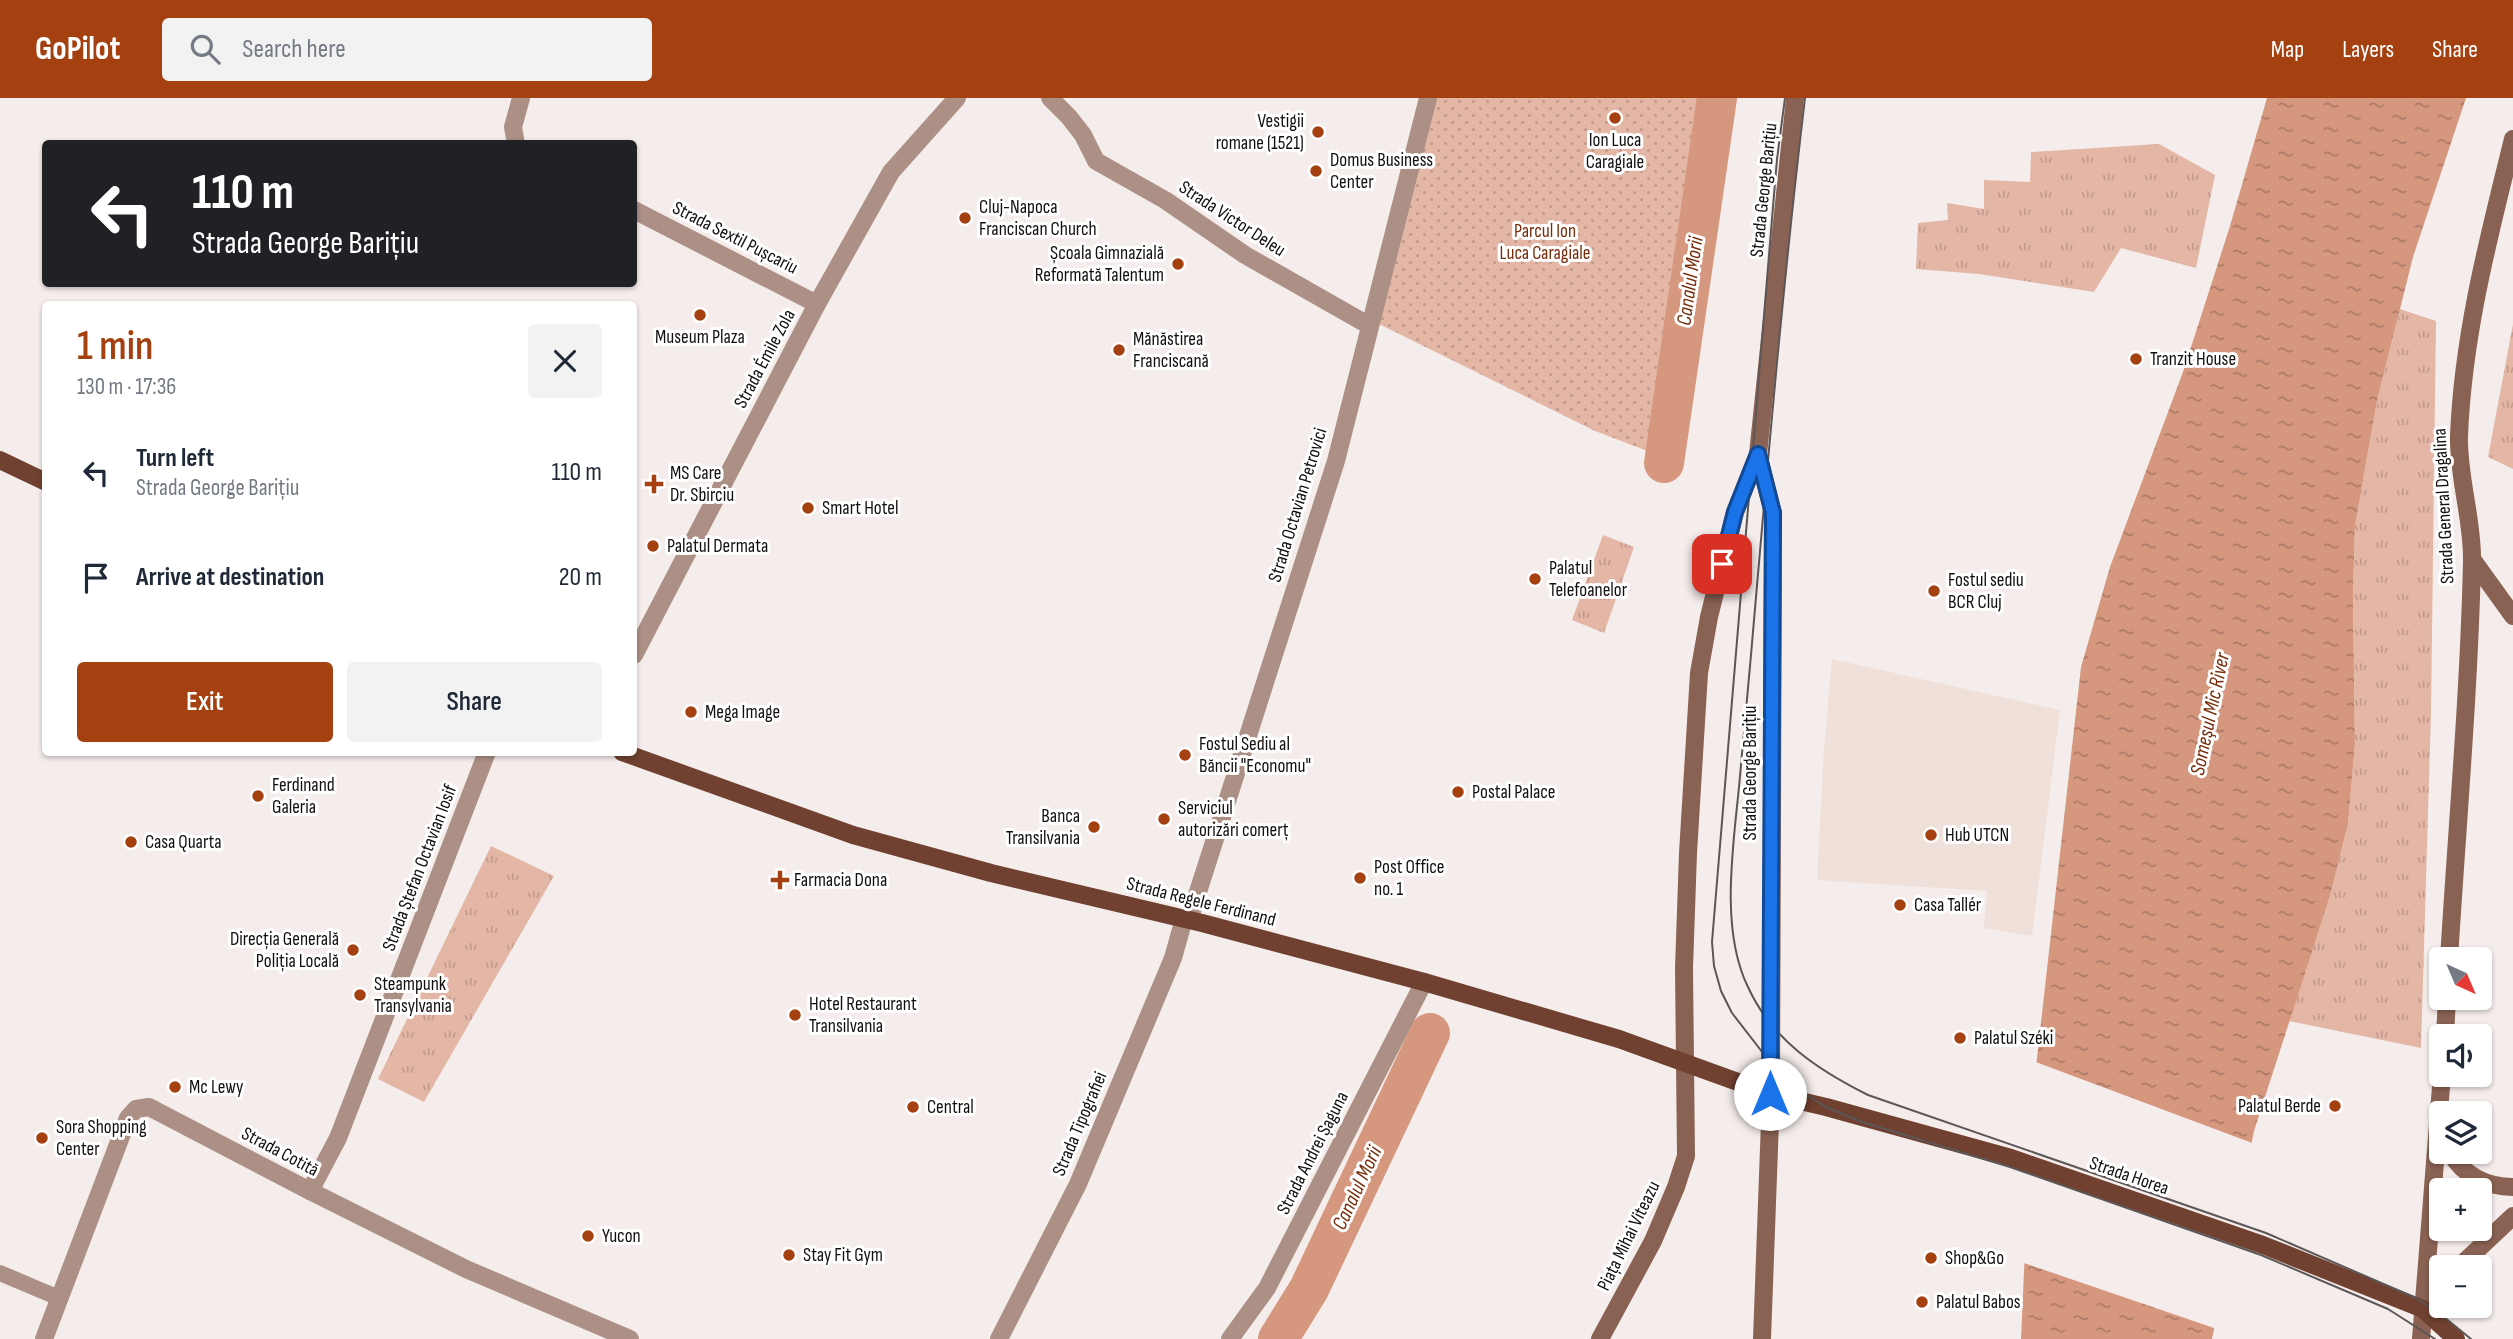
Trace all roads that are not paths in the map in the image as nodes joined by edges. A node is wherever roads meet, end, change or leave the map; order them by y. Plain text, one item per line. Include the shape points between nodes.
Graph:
1 (522, 98) edge
2 (957, 98) edge
3 (1049, 98) edge
4 (1428, 98) edge
5 (1795, 98) edge
6 (2513, 139) edge
7 (515, 140) edge
8 (637, 211) edge
9 (817, 304) junction
10 (1370, 326) junction
11 (1758, 454) junction
12 (0, 460) edge
13 (42, 480) edge
14 (2472, 559) junction
15 (2513, 616) edge
16 (637, 649) edge
17 (485, 756) edge
18 (633, 756) edge
19 (1187, 919) junction
20 (2450, 947) edge
21 (1424, 982) junction
22 (1684, 1063) junction
23 (1770, 1094) junction
24 (2437, 1164) edge
25 (2460, 1164) edge
26 (2513, 1187) edge
27 (310, 1191) junction
28 (2513, 1216) edge
29 (2472, 1255) edge
30 (0, 1273) edge
31 (60, 1298) junction
32 (2429, 1301) edge
33 (2423, 1309) junction
34 (44, 1339) edge
35 (631, 1339) edge
36 (999, 1339) edge
37 (1230, 1339) edge
38 (1600, 1339) edge
39 (1762, 1339) edge
40 (2421, 1339) edge
41 (2456, 1339) edge

1 - 7 street via 513,127
2 - 9 street, Strada Émile Zola via 891,173
3 - 10 street, Strada Victor Deleu via 1083,135 1096,161 1165,200 1245,255
4 - 10 street, Strada Octavian Petrovici
5 - 11 main road, Strada George Barițiu
6 - 14 main road, Strada General Dragalina via 2485,254 2463,385 2459,439
8 - 9 street, Strada Sextil Pușcariu
9 - 16 street, Strada Émile Zola
10 - 19 street, Strada Octavian Petrovici via 1336,461
11 - 22 main road, Strada George Barițiu via 1735,512 1699,673 1687,866
11 - 23 main road, Strada George Barițiu via 1773,513
12 - 13 main road
14 - 15 main road
14 - 20 main road, Strada General Dragalina
17 - 27 street, Strada Ștefan Octavian Iosif via 338,1138
18 - 19 main road, Strada Regele Ferdinand via 853,835
19 - 21 main road, Strada Regele Ferdinand
19 - 36 street, Strada Tipografiei via 1078,1184
21 - 22 main road, Strada Regele Ferdinand via 1587,1028
21 - 37 street, Strada Andrei Șaguna via 1267,1288
22 - 23 main road, Strada Regele Ferdinand
22 - 38 main road, Piața Mihai Viteazu via 1686,1156 1653,1241
23 - 33 main road, Strada Horea via 2011,1158 2263,1245
23 - 39 main road
24 - 33 main road
25 - 26 main road via 2484,1183
27 - 31 street, Strada Cotită via 149,1107 136,1110 128,1118
27 - 35 street, Strada Cotită via 466,1269
28 - 29 main road
30 - 31 lane
31 - 34 street, Strada Cotită
32 - 33 main road
33 - 40 main road
33 - 41 main road, Strada Horea

